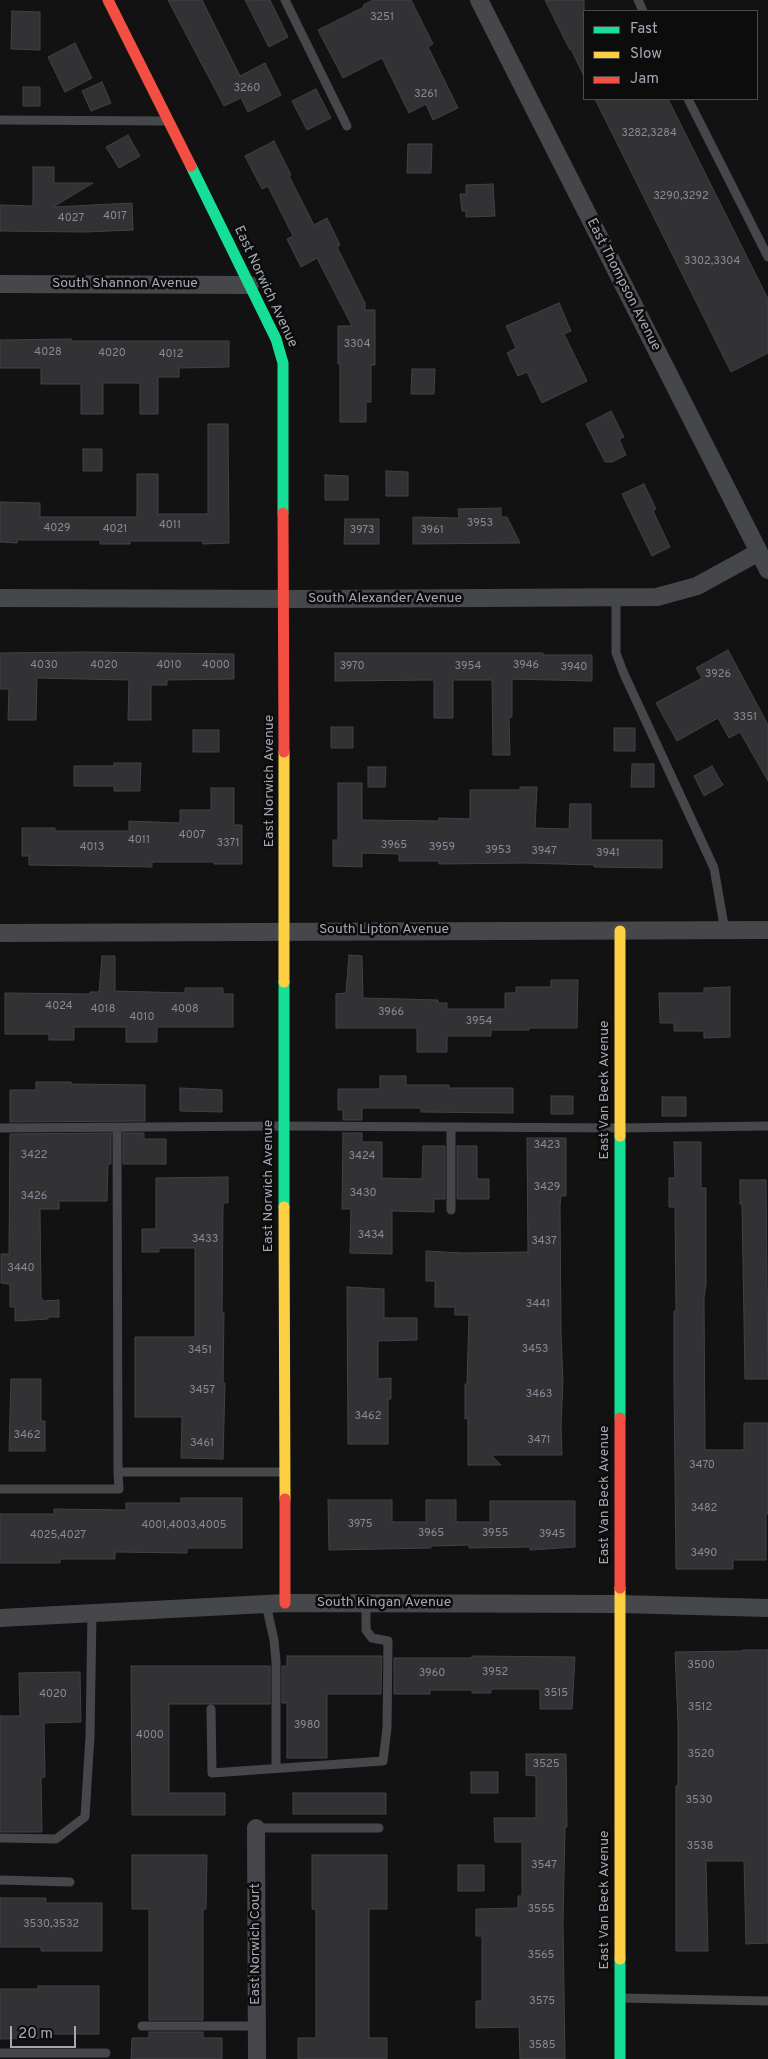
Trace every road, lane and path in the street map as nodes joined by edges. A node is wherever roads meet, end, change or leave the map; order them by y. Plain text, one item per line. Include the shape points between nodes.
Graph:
1 (108, 0) edge
2 (285, 0) edge
3 (478, 0) edge
4 (689, 100) edge
5 (0, 120) edge
6 (169, 121) junction
7 (347, 126) dead end
8 (768, 257) edge
9 (0, 284) edge
10 (250, 285) junction
11 (764, 550) edge
12 (768, 570) edge
13 (616, 597) junction
14 (0, 598) edge
15 (284, 599) junction
16 (286, 930) junction
17 (768, 930) edge
18 (620, 931) junction
19 (725, 931) junction
20 (0, 933) edge
21 (284, 1126) junction
22 (768, 1126) edge
23 (117, 1127) junction
24 (451, 1127) junction
25 (0, 1128) edge
26 (620, 1128) junction
27 (451, 1210) dead end
28 (118, 1472) junction
29 (286, 1472) junction
30 (0, 1490) edge
31 (286, 1603) junction
32 (366, 1603) junction
33 (266, 1604) junction
34 (620, 1604) junction
35 (768, 1608) edge
36 (92, 1613) junction
37 (0, 1618) edge
38 (212, 1709) dead end
39 (276, 1767) junction
40 (256, 1828) joint
41 (379, 1828) dead end
42 (0, 1838) edge
43 (0, 1880) edge
44 (70, 1882) dead end
45 (620, 1998) junction
46 (768, 2001) edge
47 (142, 2026) dead end
48 (256, 2026) junction
49 (0, 2053) edge
50 (106, 2053) dead end
51 (257, 2059) edge
52 (620, 2059) edge

1 - 6 street, East Norwich Avenue
2 - 7 lane
3 - 11 street, East Thompson Avenue
4 - 8 lane
5 - 6 lane
6 - 10 street, East Norwich Avenue
9 - 10 street, South Shannon Avenue
10 - 15 street, East Norwich Avenue via 276,339 283,363
11 - 12 street, East Thompson Avenue
11 - 13 street, South Alexander Avenue via 697,586 658,597
13 - 15 street, South Alexander Avenue
13 - 19 lane via 616,653 714,868
14 - 15 street, South Alexander Avenue
15 - 16 street, East Norwich Avenue
16 - 18 street, South Lipton Avenue
16 - 20 street, South Lipton Avenue
16 - 21 street, East Norwich Avenue
17 - 19 street, South Lipton Avenue
18 - 19 street, South Lipton Avenue
18 - 26 street, East Van Beck Avenue
21 - 23 lane
21 - 24 lane
21 - 29 street, East Norwich Avenue
22 - 26 lane
23 - 25 lane
23 - 28 lane
24 - 26 lane
24 - 27 lane
26 - 34 street, East Van Beck Avenue
28 - 29 lane
28 - 30 lane via 119,1489
29 - 31 street, East Norwich Avenue
31 - 32 street, South Kingan Avenue
31 - 33 street, South Kingan Avenue
32 - 34 street, South Kingan Avenue
32 - 39 lane via 366,1630 372,1638 388,1641 387,1728 383,1761
33 - 36 street, South Kingan Avenue
33 - 39 lane via 276,1661
34 - 35 street, South Kingan Avenue
34 - 45 street, East Van Beck Avenue
36 - 37 street, South Kingan Avenue
36 - 42 lane via 85,1817 56,1839
38 - 39 lane via 212,1773
40 - 41 lane
40 - 48 street, East Norwich Court
43 - 44 lane
45 - 46 lane
45 - 52 street, East Van Beck Avenue
47 - 48 lane
48 - 51 street, East Norwich Court
49 - 50 lane

